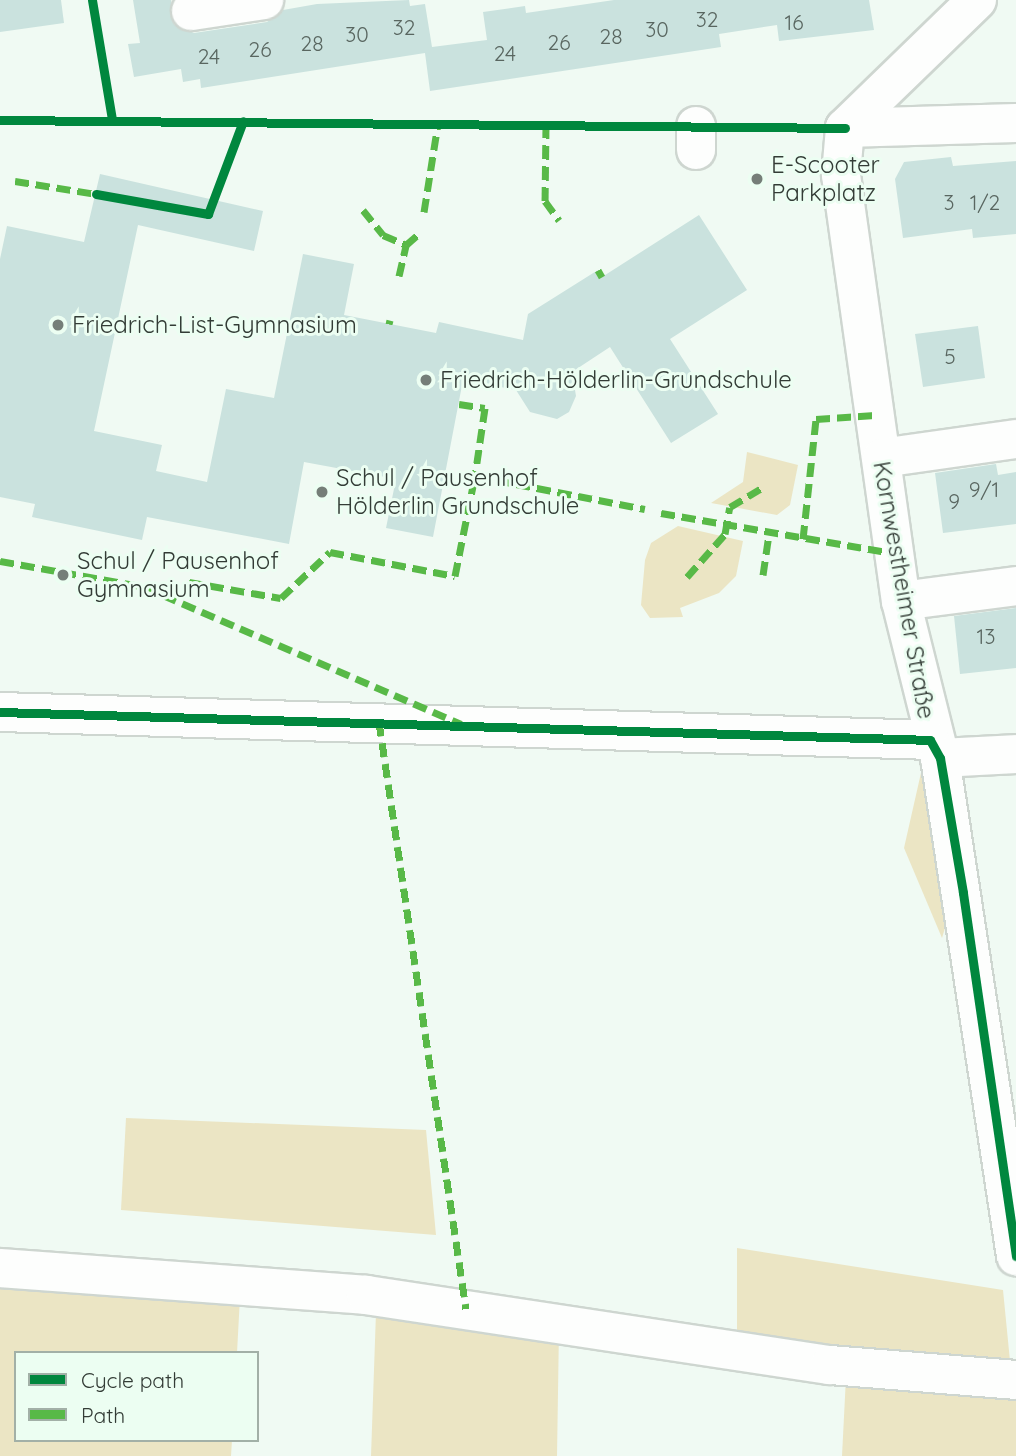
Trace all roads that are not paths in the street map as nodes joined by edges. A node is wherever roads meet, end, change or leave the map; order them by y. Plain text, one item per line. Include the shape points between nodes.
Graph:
1 (264, 0) edge
2 (978, 0) edge
3 (191, 11) dead end
4 (1016, 123) edge
5 (845, 128) junction
6 (1016, 439) edge
7 (882, 458) junction
8 (1016, 586) edge
9 (901, 601) junction
10 (0, 712) edge
11 (935, 749) junction
12 (1016, 754) edge
13 (1016, 1256) edge
14 (0, 1268) edge
15 (1016, 1380) edge

1 - 3 street
2 - 5 street
4 - 5 street
5 - 7 street, Kornwestheimer Straße via 841,175
6 - 7 street
7 - 9 street, Kornwestheimer Straße
8 - 9 street
9 - 11 street, Kornwestheimer Straße
10 - 11 street
11 - 12 street
11 - 13 street, Kornwestheimer Straße
14 - 15 street via 366,1295 830,1365

